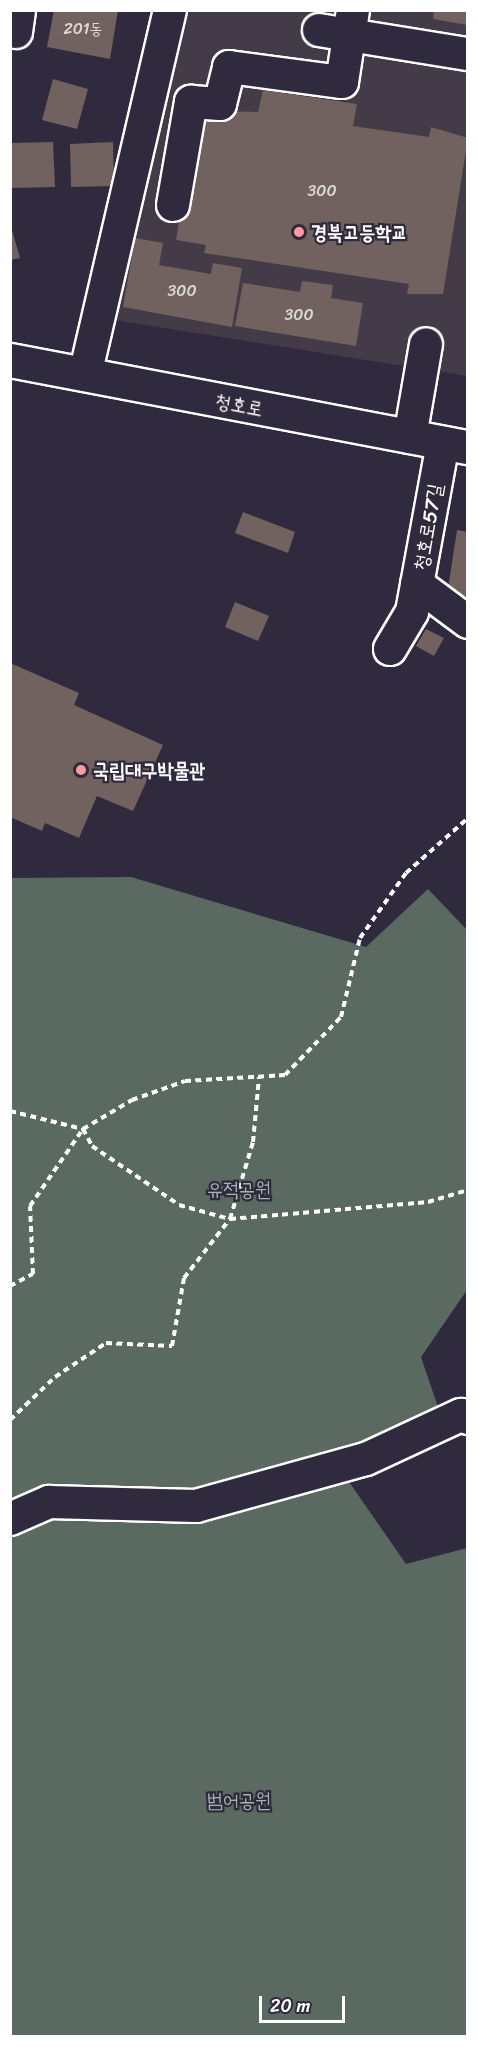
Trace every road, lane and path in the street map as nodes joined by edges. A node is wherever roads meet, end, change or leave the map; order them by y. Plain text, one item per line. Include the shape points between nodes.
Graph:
1 (170, 10) edge
2 (340, 24) edge
3 (468, 54) edge
4 (173, 205) dead end
5 (426, 344) dead end
6 (10, 360) edge
7 (85, 375) junction
8 (410, 437) junction
9 (455, 445) edge
10 (417, 584) junction
11 (468, 622) edge
12 (390, 649) dead end
13 (468, 818) edge
14 (260, 1077) junction
15 (10, 1112) edge
16 (83, 1129) junction
17 (468, 1190) edge
18 (230, 1219) junction
19 (10, 1286) edge
20 (468, 1418) edge
21 (10, 1420) edge
22 (10, 1519) edge

1 - 7 street
2 - 3 street
2 - 4 street via 342,82 229,67 220,104 191,102
5 - 8 street
6 - 7 main road, 청호로
7 - 8 main road, 청호로
8 - 9 main road, 청호로
9 - 10 street, 청호로57길
10 - 11 street, 청호로57길
10 - 12 street via 412,612
13 - 14 path via 406,873 360,938 341,1017 285,1075
14 - 16 path via 185,1081 132,1100
14 - 18 path via 253,1142
15 - 16 path
16 - 18 path via 92,1146 179,1206
16 - 19 path via 30,1206 33,1274
17 - 18 path via 428,1202
18 - 21 path via 183,1278 172,1346 106,1343 55,1377
20 - 22 street via 461,1415 366,1459 196,1506 49,1502

